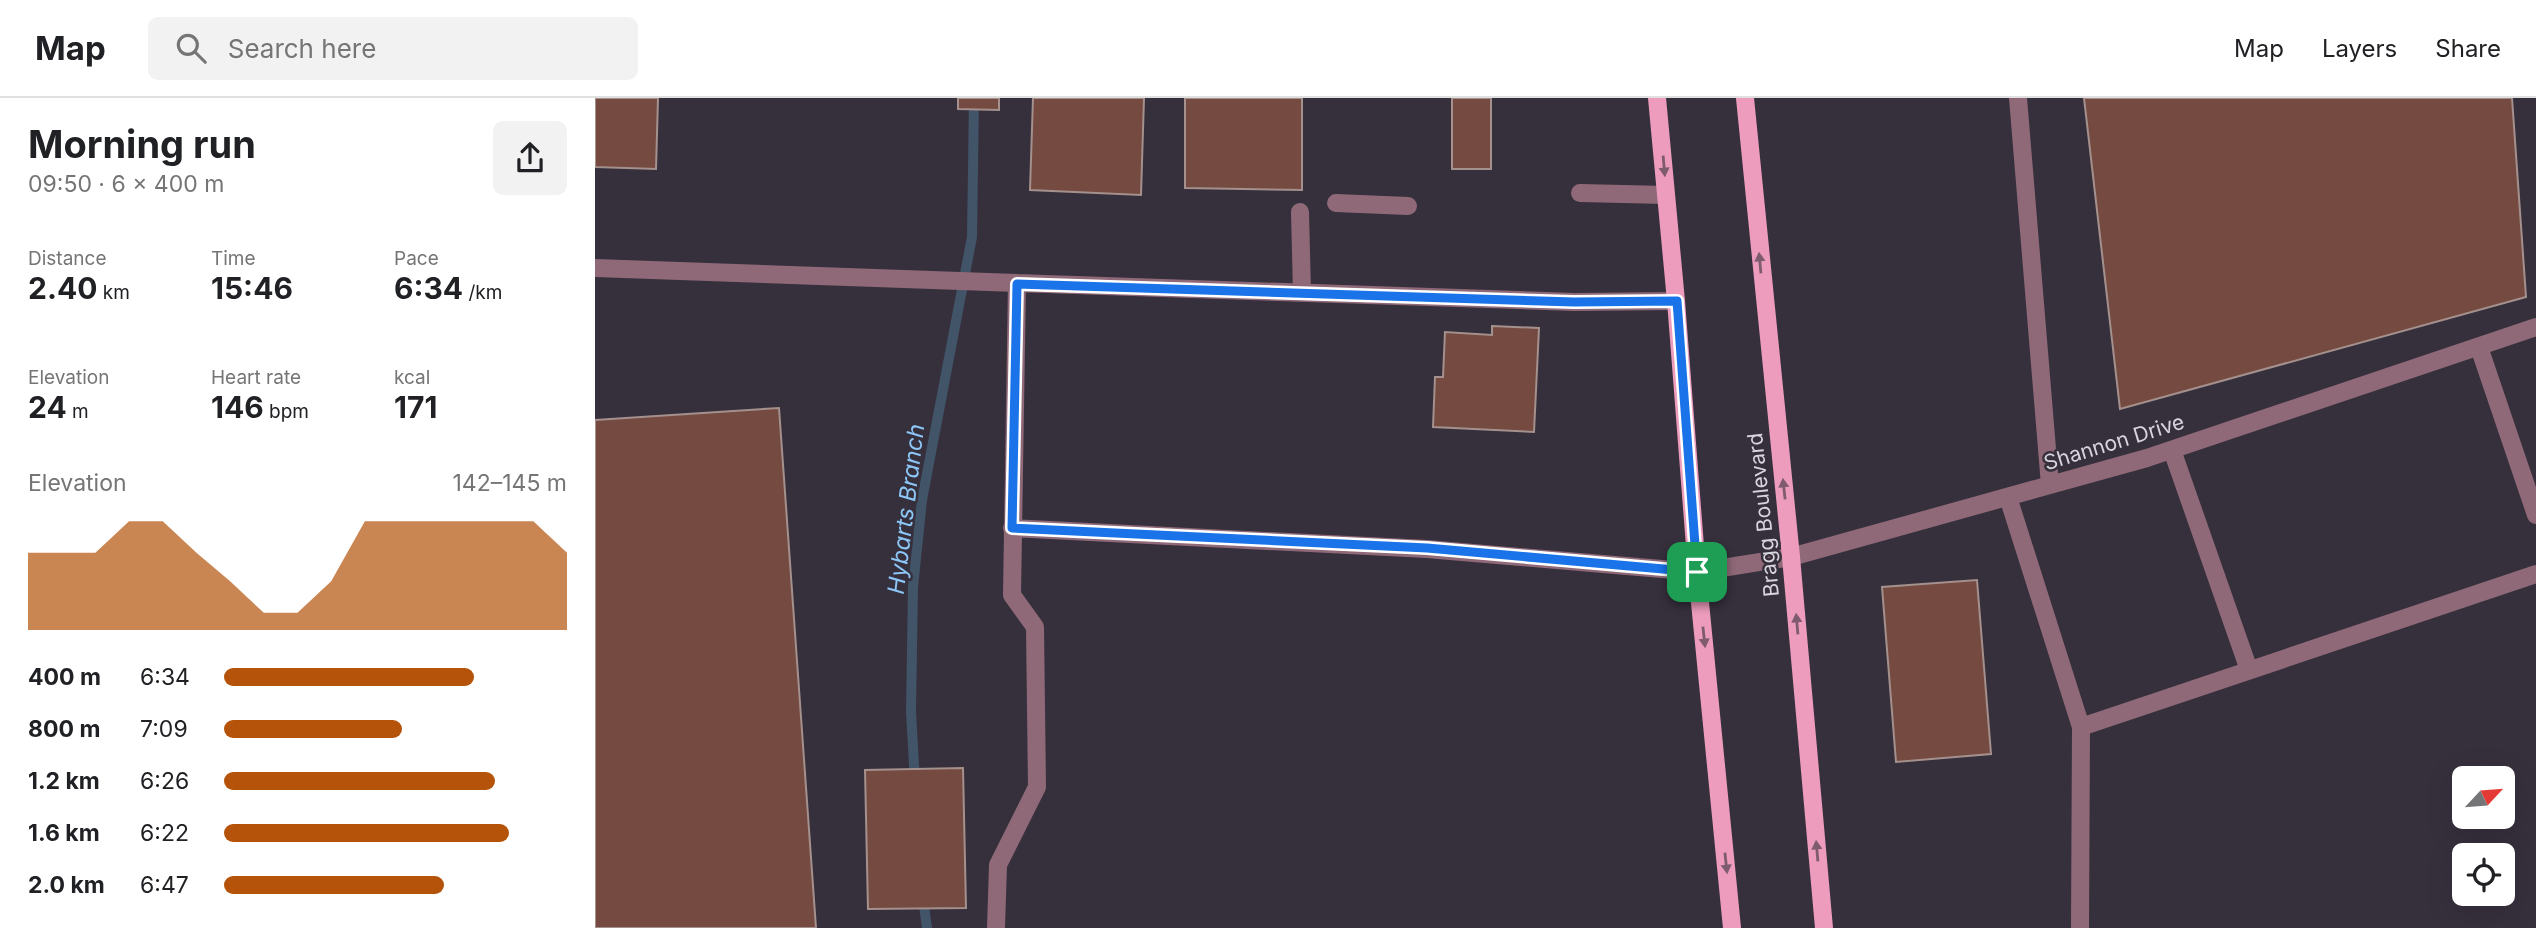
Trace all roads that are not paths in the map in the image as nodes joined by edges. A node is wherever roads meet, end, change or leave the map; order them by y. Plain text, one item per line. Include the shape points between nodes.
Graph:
1 (1657, 98) edge
2 (1745, 98) edge
3 (2018, 98) edge
4 (1580, 193) dead end
5 (1666, 195) junction
6 (1336, 203) dead end
7 (1408, 206) dead end
8 (1300, 212) dead end
9 (595, 268) edge
10 (1017, 284) junction
11 (1302, 293) junction
12 (1677, 301) junction
13 (2536, 327) edge
14 (2479, 347) junction
15 (2172, 450) junction
16 (2050, 485) junction
17 (2008, 497) junction
18 (2536, 515) edge
19 (1012, 528) junction
20 (1791, 557) junction
21 (1697, 572) junction
22 (2536, 574) edge
23 (2249, 670) junction
24 (2081, 727) junction
25 (996, 928) edge
26 (1732, 928) edge
27 (1824, 928) edge
28 (2080, 928) edge

1 -> 5 main road
20 -> 2 main road, Bragg Boulevard
3 - 16 street
4 - 5 street
5 - 12 main road
6 - 7 street
8 - 11 street
9 - 10 street
10 - 11 street
10 - 19 street
11 - 12 street
12 - 21 main road
13 - 14 street, Shannon Drive
14 - 15 street, Shannon Drive
14 - 18 street
15 - 16 street, Shannon Drive
15 - 23 street
16 - 17 street, Shannon Drive
17 - 20 street, Shannon Drive
17 - 24 street
19 - 21 street, Shannon Drive via 1427,548
19 - 25 street via 1012,595 1035,627 1037,787 998,865
20 - 21 street, Shannon Drive
27 -> 20 main road, Bragg Boulevard
21 -> 26 main road
22 - 23 street
23 - 24 street
24 - 28 street

